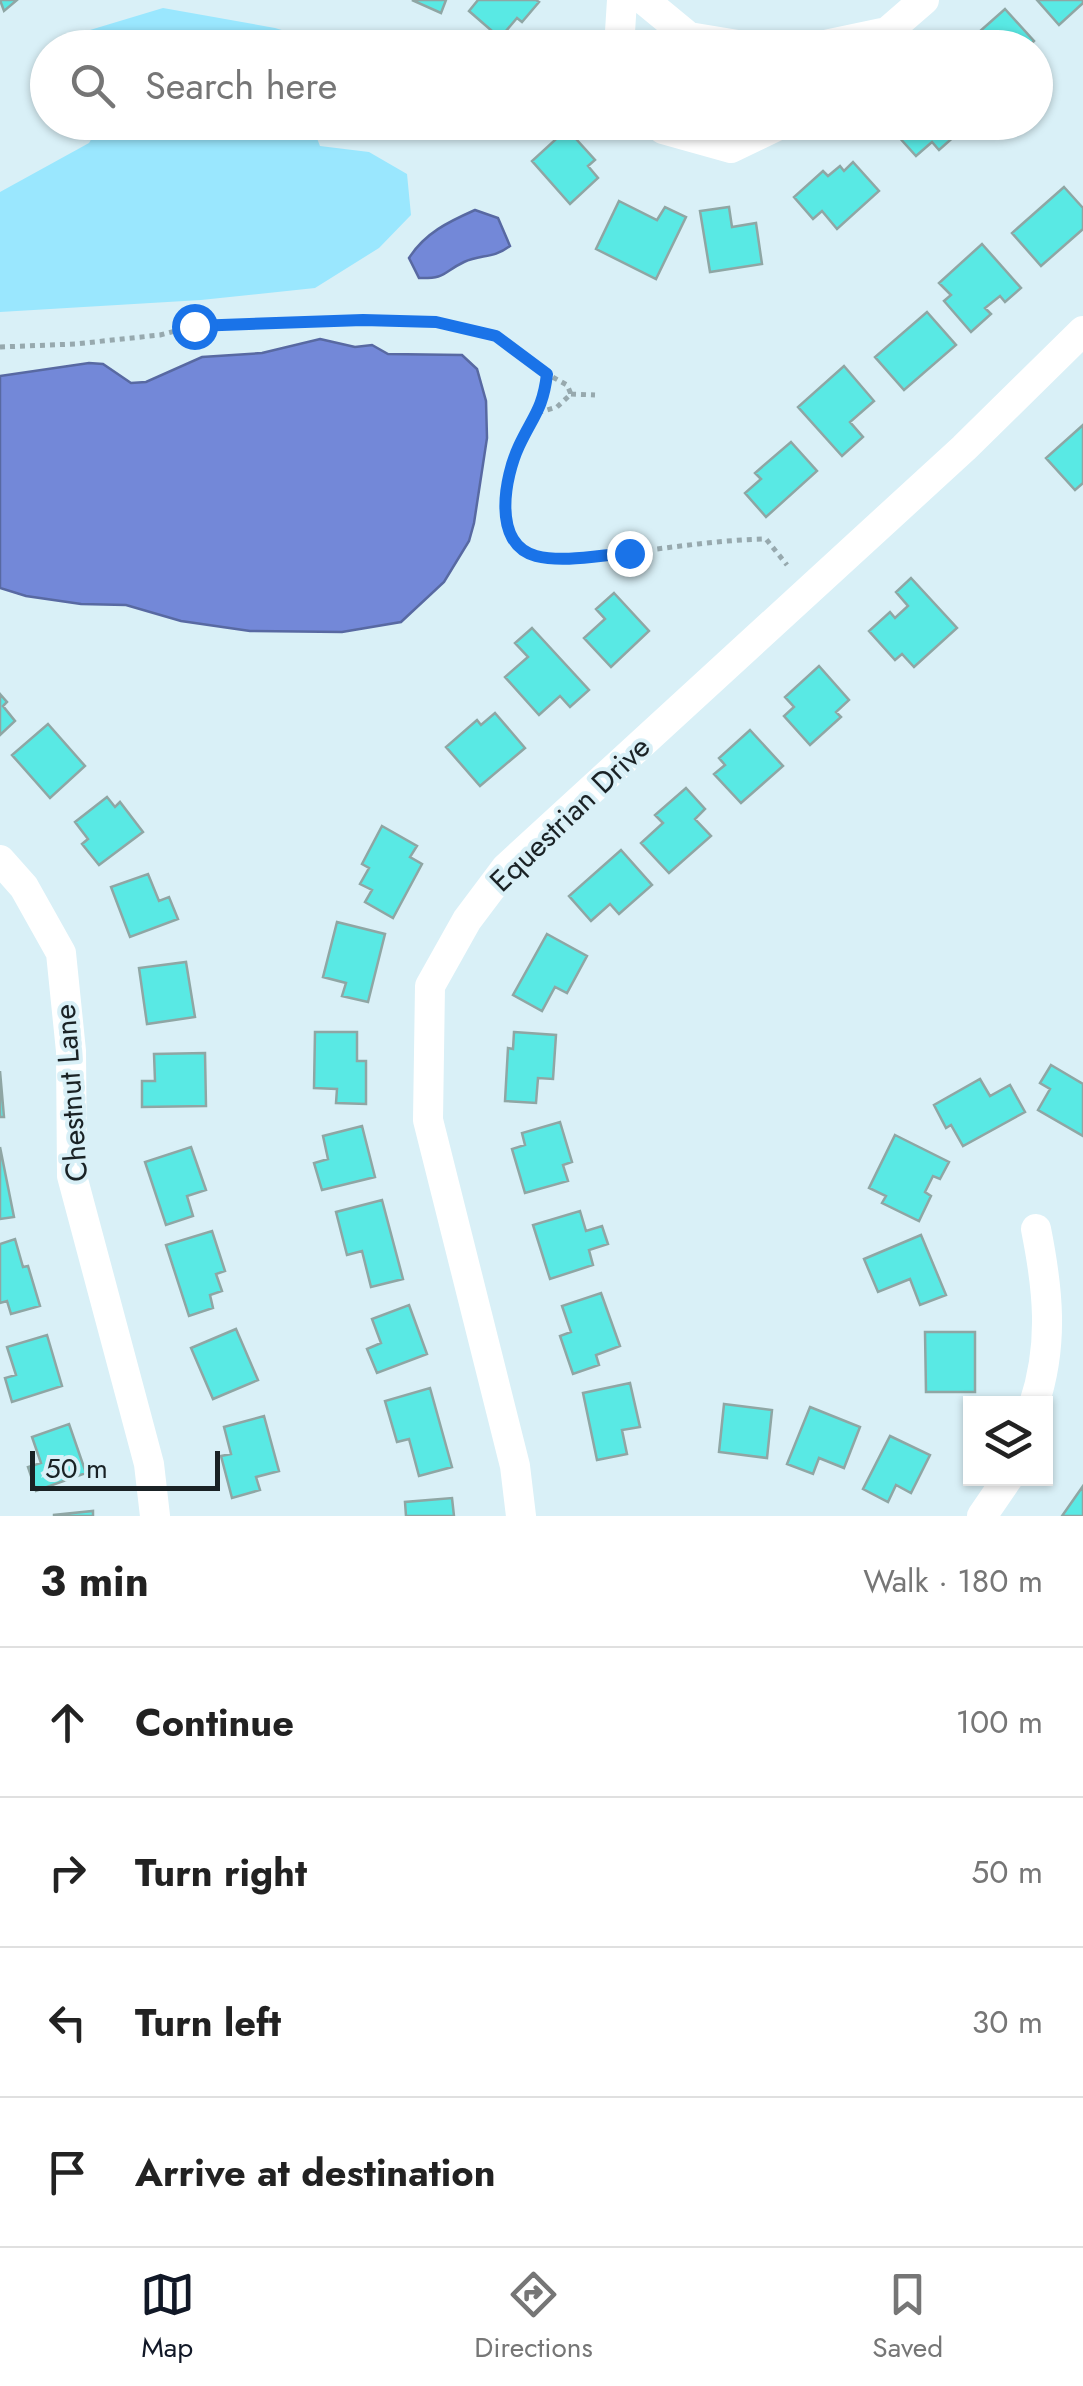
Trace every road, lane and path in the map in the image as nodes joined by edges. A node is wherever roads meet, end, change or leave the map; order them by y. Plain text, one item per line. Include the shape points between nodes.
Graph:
1 (622, 0) edge
2 (644, 0) edge
3 (924, 0) edge
4 (620, 30) edge
5 (680, 30) edge
6 (889, 30) edge
7 (702, 140) edge
8 (748, 140) edge
9 (1083, 331) edge
10 (0, 347) edge
11 (547, 374) junction
12 (572, 394) junction
13 (595, 395) dead end
14 (540, 412) junction
15 (787, 565) dead end
16 (0, 860) edge
17 (1036, 1229) dead end
18 (1037, 1396) edge
19 (1003, 1486) edge
20 (155, 1516) edge
21 (521, 1516) edge
22 (982, 1516) edge

1 - 4 street
2 - 5 street
3 - 6 street
7 - 8 street via 731,148
9 - 21 street, Equestrian Drive via 506,868 430,986 428,1120 516,1466
10 - 11 path via 126,339 194,326 436,322 496,336
11 - 12 path
11 - 14 path
12 - 13 path
12 - 14 path
14 - 15 path via 518,447 504,496 516,544 534,556 766,539
16 - 20 street, Chestnut Lane via 24,886 61,952 72,1176 149,1464
17 - 18 street via 1048,1291 1045,1372
19 - 22 street

